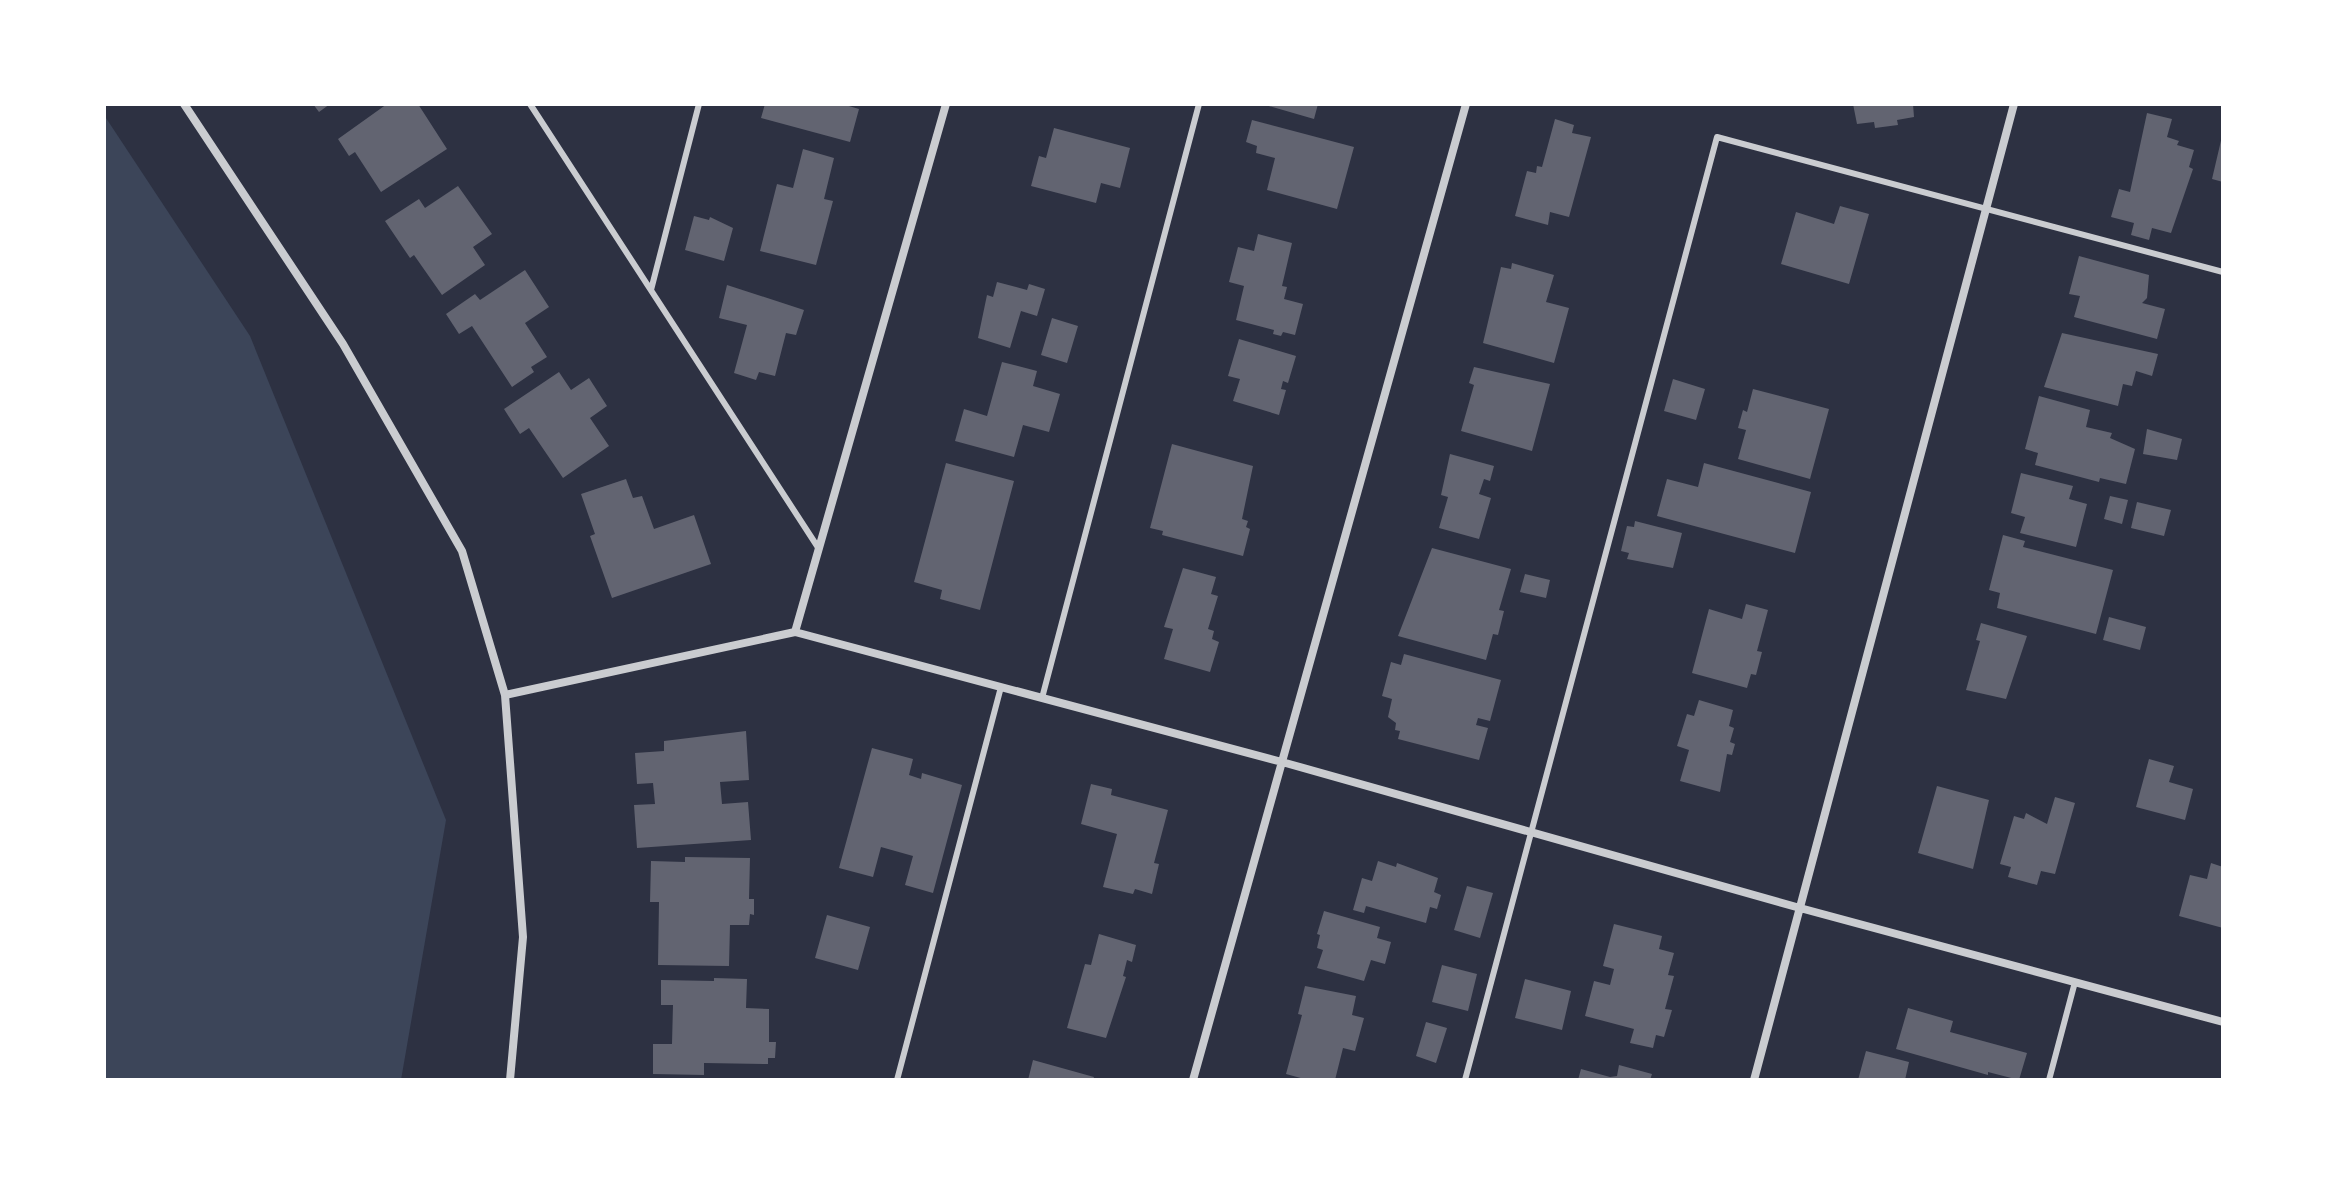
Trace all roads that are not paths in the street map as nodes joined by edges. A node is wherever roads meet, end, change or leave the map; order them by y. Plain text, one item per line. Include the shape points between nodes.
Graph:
1 (184, 104) edge
2 (530, 104) edge
3 (699, 104) edge
4 (946, 104) edge
5 (1199, 104) edge
6 (1466, 104) edge
7 (2014, 104) edge
8 (1986, 209) junction
9 (2223, 272) edge
10 (651, 290) junction
11 (819, 549) junction
12 (795, 632) junction
13 (1001, 687) junction
14 (505, 695) junction
15 (1042, 698) junction
16 (1282, 762) junction
17 (1531, 832) junction
18 (1800, 908) junction
19 (2075, 982) junction
20 (2223, 1022) edge
21 (510, 1080) edge
22 (897, 1080) edge
23 (1193, 1080) edge
24 (1465, 1080) edge
25 (1754, 1080) edge
26 (2049, 1080) edge

1 - 14 street via 343,344 462,551
2 - 10 lane
3 - 10 lane
4 - 11 street
5 - 15 lane
6 - 16 street
7 - 8 street
8 - 9 lane
8 - 17 lane via 1717,137
8 - 18 street
10 - 11 lane
11 - 12 street
12 - 13 street
12 - 14 street
13 - 15 street
13 - 22 lane
14 - 21 street via 523,937
15 - 16 street
16 - 17 street
16 - 23 street
17 - 18 street
17 - 24 lane
18 - 19 street
18 - 25 street
19 - 20 street
19 - 26 lane

